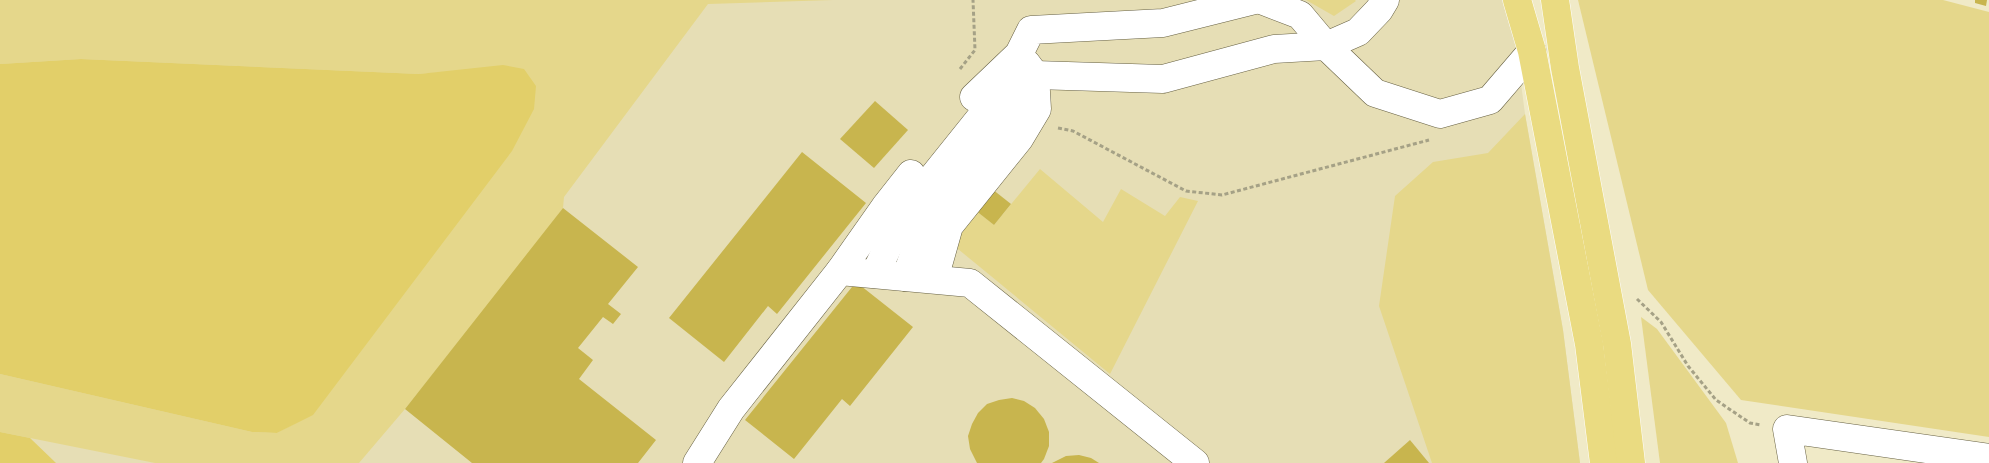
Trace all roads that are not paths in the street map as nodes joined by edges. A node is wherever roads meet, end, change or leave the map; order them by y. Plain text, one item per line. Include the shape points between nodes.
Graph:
1 (1255, 0) edge
2 (1262, 0) edge
3 (1385, 0) edge
4 (1517, 0) edge
5 (1555, 0) edge
6 (1326, 46) junction
7 (1532, 51) junction
8 (1019, 54) junction
9 (1035, 75) junction
10 (840, 271) junction
11 (875, 274) junction
12 (906, 277) junction
13 (934, 279) junction
14 (1989, 458) edge
15 (698, 463) edge
16 (1195, 463) edge
17 (1604, 463) edge
18 (1631, 463) edge
19 (1793, 463) edge

1 - 8 street via 1163,23 1031,30
2 - 6 street via 1300,15
3 - 6 street via 1358,32
4 - 7 main road
5 - 18 main road via 1617,344
6 - 7 street via 1375,93 1440,114 1490,100
6 - 9 street via 1274,49 1163,79
7 - 17 main road via 1590,344
8 - 9 street
8 - 10 street via 970,101 885,207
9 - 11 street via 1012,87 985,112 904,213
9 - 12 street via 1002,126 927,219
9 - 13 street via 1036,109 1019,139 949,226
10 - 11 street
10 - 15 street via 731,409
11 - 12 street
12 - 13 street
13 - 16 street via 970,282
14 - 19 street via 1787,428

